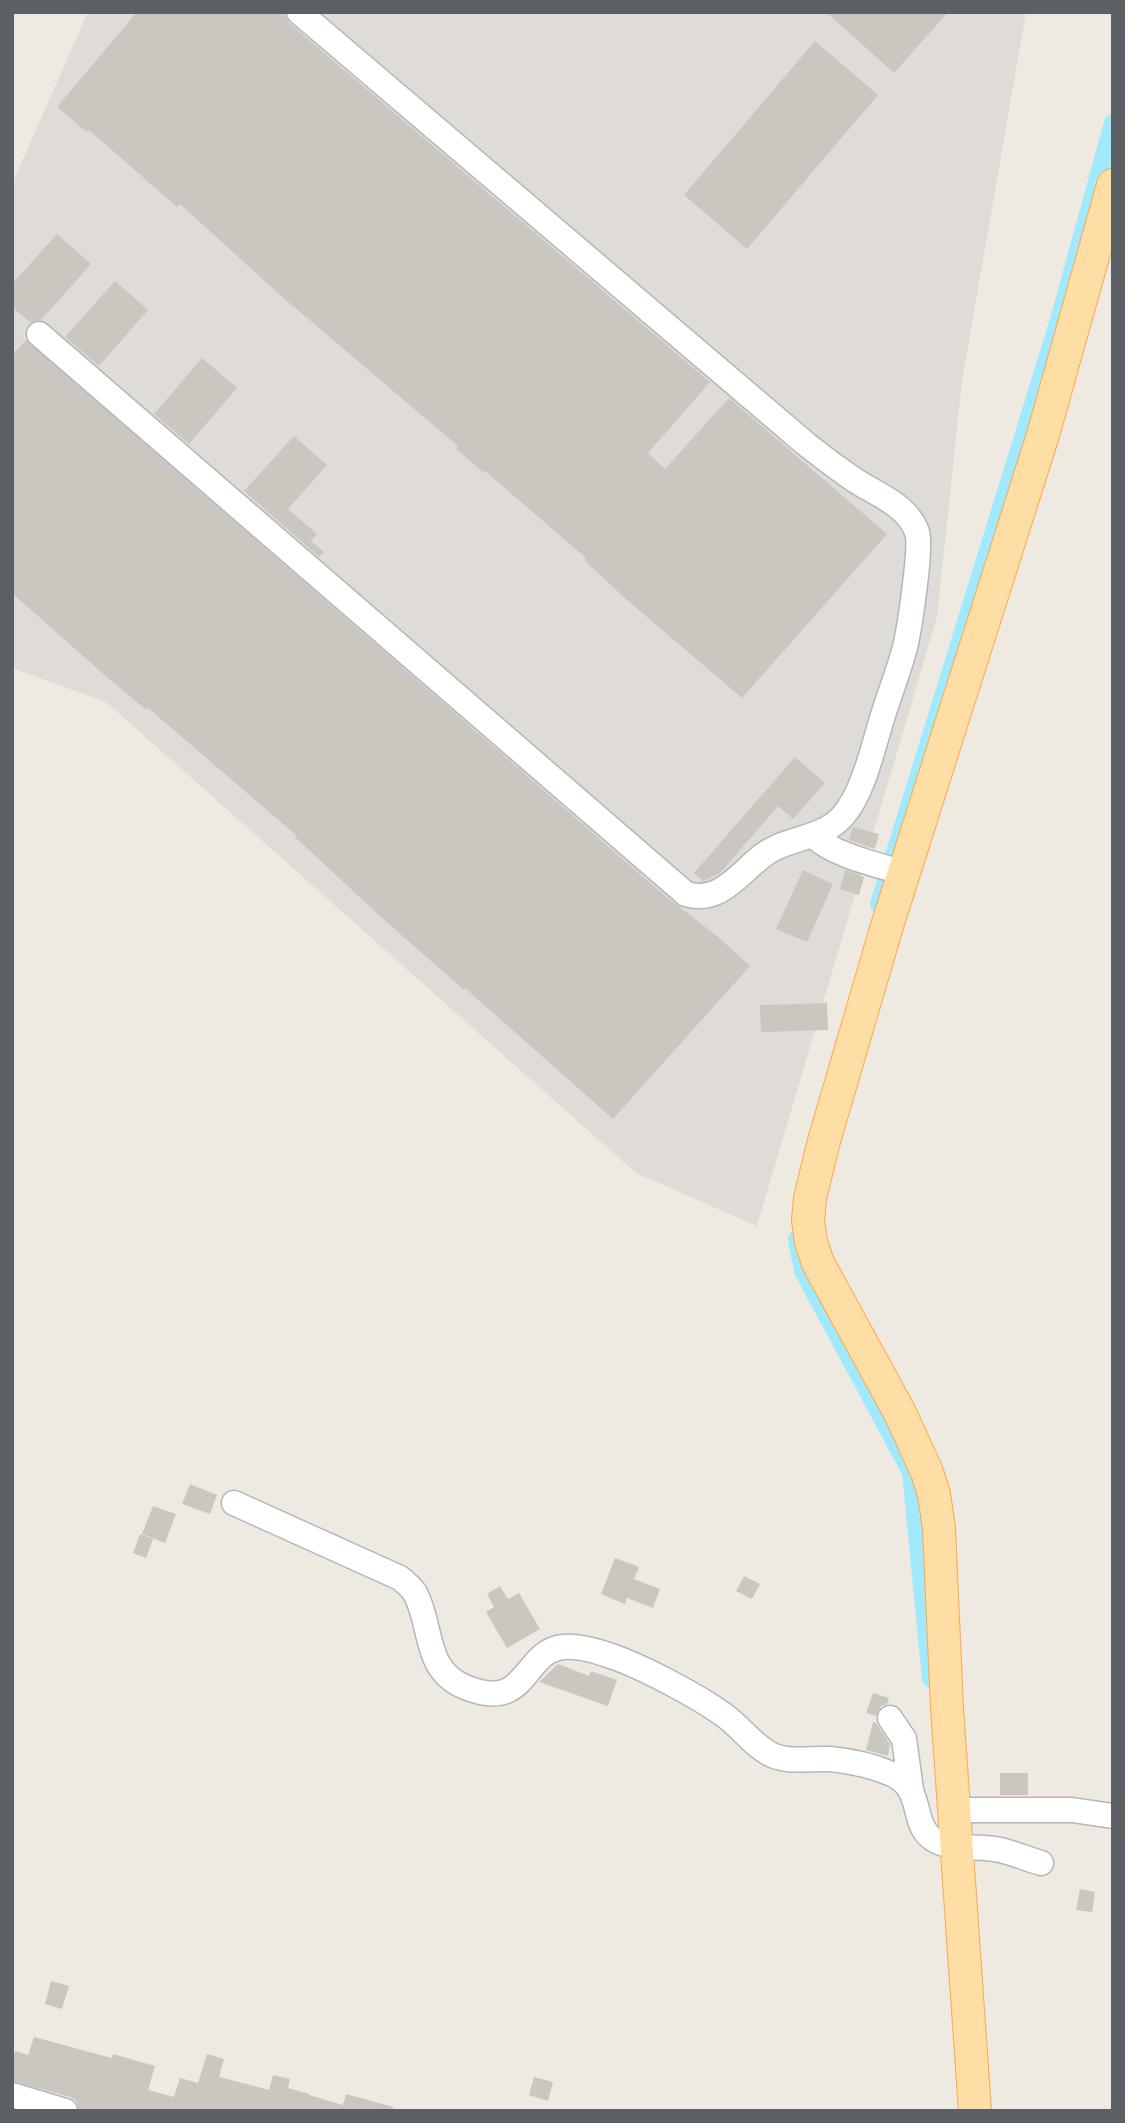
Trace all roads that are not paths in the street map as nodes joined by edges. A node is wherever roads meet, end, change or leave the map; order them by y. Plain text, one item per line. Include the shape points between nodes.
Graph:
1 (299, 12) edge
2 (1113, 186) edge
3 (40, 334) dead end
4 (813, 835) junction
5 (891, 869) junction
6 (234, 1503) dead end
7 (890, 1718) dead end
8 (911, 1789) junction
9 (955, 1810) junction
10 (1113, 1816) edge
11 (957, 1846) junction
12 (1041, 1863) dead end
13 (12, 2095) edge
14 (65, 2111) edge
15 (975, 2111) edge

1 - 4 street via 806,444 895,504 911,520 919,551 906,643 852,802 835,825
2 - 5 main road via 1043,435
3 - 4 street via 686,894 698,898 720,891 766,852
4 - 5 street via 820,843
5 - 9 main road via 808,1220 818,1263 900,1413 934,1494
6 - 8 street via 400,1578 414,1591 434,1659 466,1688 502,1693 511,1690 548,1653 562,1647 595,1651 622,1660 722,1713 774,1756 863,1765 891,1774
7 - 8 street via 904,1739
8 - 11 street via 930,1837
9 - 10 street via 1072,1810
9 - 11 main road
11 - 12 street via 1002,1850
11 - 15 main road
13 - 14 street

